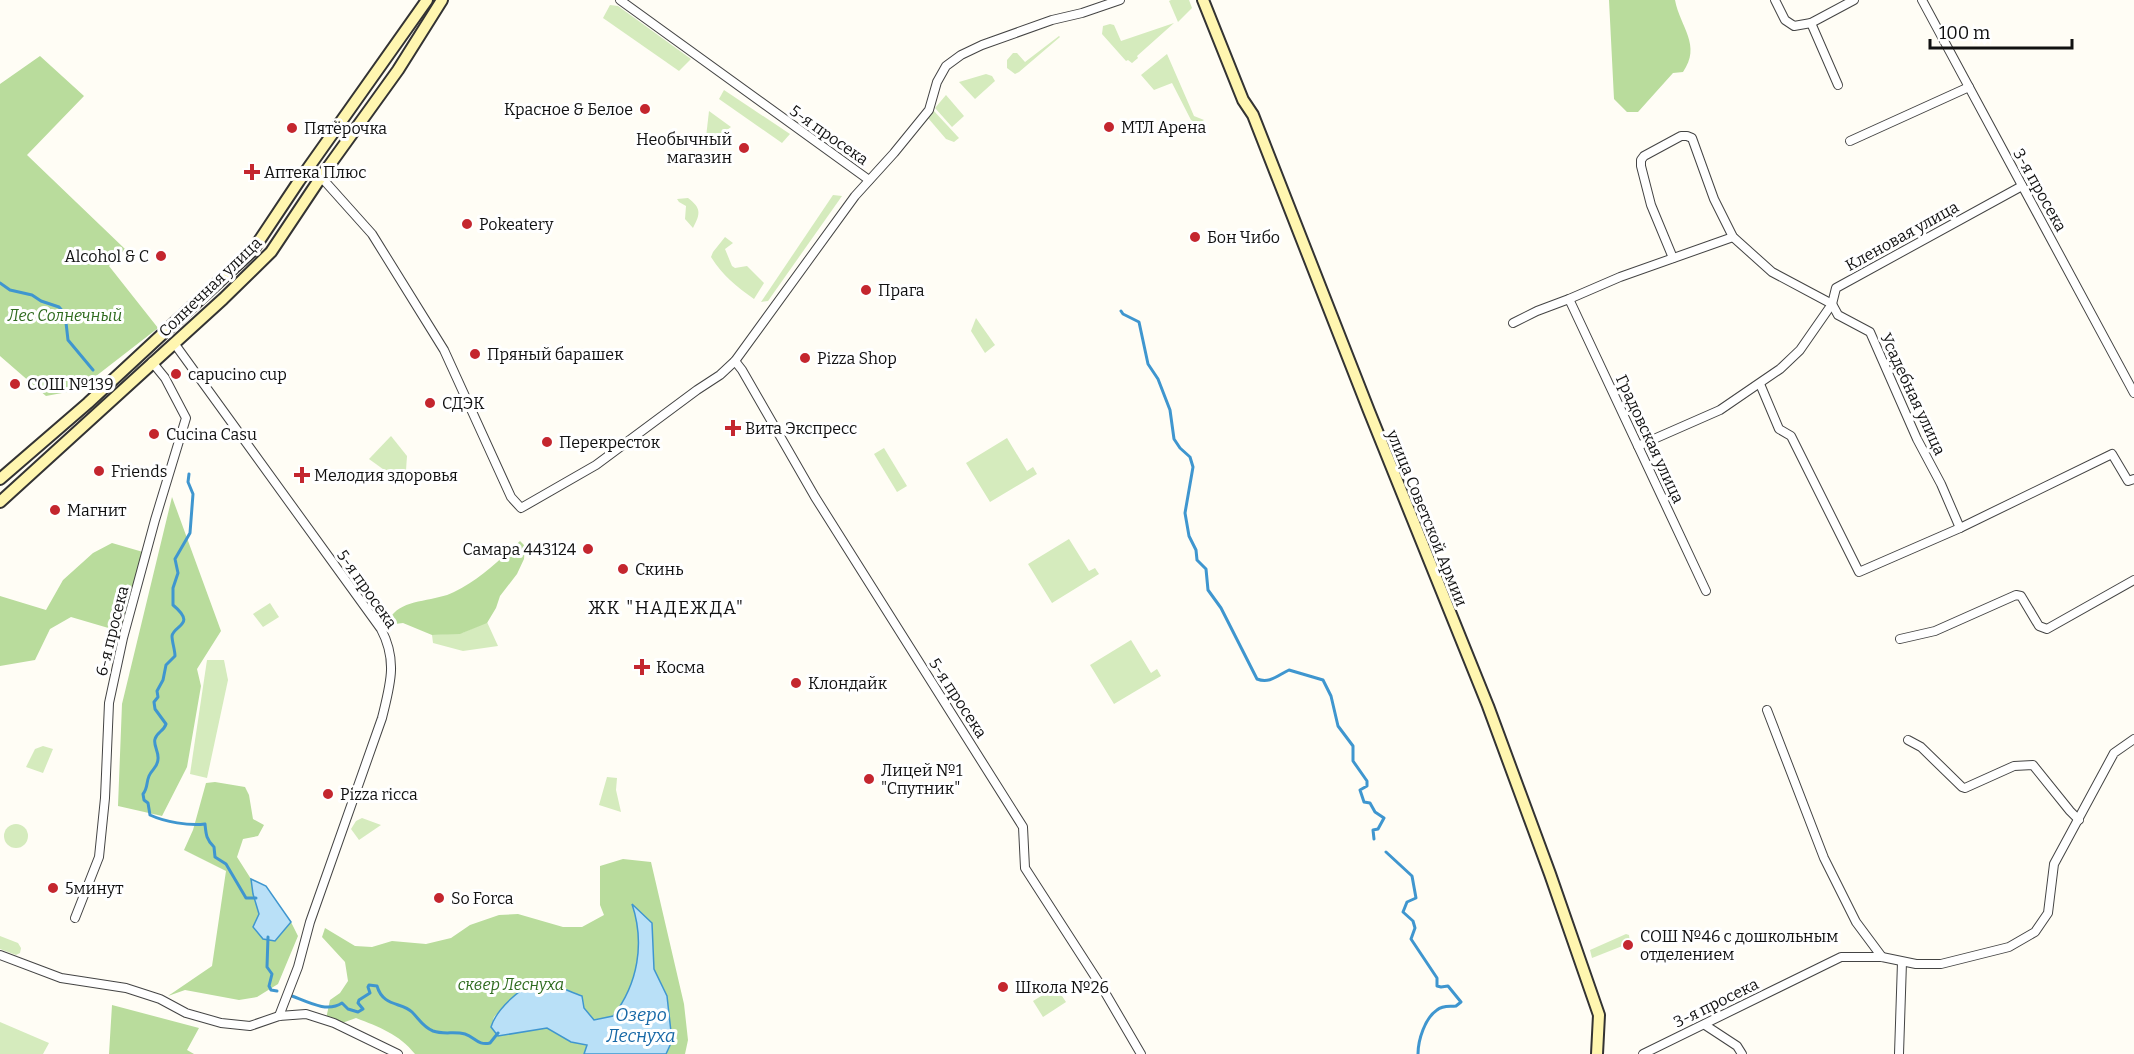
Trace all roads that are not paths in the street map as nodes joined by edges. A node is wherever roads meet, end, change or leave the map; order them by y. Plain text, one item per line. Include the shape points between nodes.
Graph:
1 (427, 0) edge
2 (442, 0) edge
3 (620, 0) edge
4 (1120, 0) edge
5 (1203, 0) edge
6 (1775, 0) edge
7 (1854, 0) edge
8 (1922, 0) edge
9 (1811, 23) junction
10 (1838, 85) dead end
11 (1969, 87) junction
12 (1850, 141) dead end
13 (321, 177) junction
14 (869, 180) junction
15 (2022, 186) junction
16 (1733, 237) junction
17 (1673, 258) junction
18 (1569, 299) junction
19 (1832, 304) junction
20 (1513, 322) dead end
21 (174, 344) junction
22 (735, 361) junction
23 (152, 362) junction
24 (1760, 384) junction
25 (2134, 393) edge
26 (1638, 446) junction
27 (0, 479) edge
28 (2134, 479) edge
29 (0, 502) edge
30 (1960, 528) junction
31 (2134, 580) edge
32 (1706, 591) dead end
33 (1899, 639) dead end
34 (1767, 710) dead end
35 (2134, 739) edge
36 (1908, 740) dead end
37 (2079, 820) junction
38 (75, 918) dead end
39 (0, 955) edge
40 (1882, 957) junction
41 (1902, 962) junction
42 (279, 1016) junction
43 (1705, 1025) junction
44 (398, 1054) edge
45 (1141, 1054) edge
46 (1597, 1054) edge
47 (1642, 1054) edge
48 (1742, 1054) edge
49 (1899, 1054) edge

1 - 27 main road, Солнечная улица via 253,250
2 - 13 main road, Солнечная улица via 398,70
3 - 14 street, 5-я просека
4 - 14 street via 1052,20 961,55 946,66 929,110
5 - 46 main road, улица Советской Армии via 1243,100 1253,115 1488,706 1599,1015
6 - 9 street via 1785,20 1794,26
7 - 9 street
8 - 11 street, 3-я просека
9 - 10 street
11 - 12 street
11 - 15 street, 3-я просека
13 - 21 main road, Солнечная улица via 271,252
13 - 22 street, 5-я просека via 372,234 444,350 511,497 521,508 596,465
14 - 22 street, 5-я просека
15 - 19 street, Кленовая улица via 1836,288
15 - 25 street, 3-я просека
16 - 17 street
16 - 17 street, Усадебная улица via 1714,199 1692,138 1681,136 1641,160 1651,205
16 - 19 street, Усадебная улица via 1772,272
17 - 18 street
18 - 20 street
18 - 26 street, Градовская улица
19 - 24 street, Кленовая улица via 1800,350
19 - 30 street, Усадебная улица via 1838,315 1870,332
21 - 23 main road, Солнечная улица
21 - 42 street, 5-я просека via 388,643 392,670 382,718
22 - 45 street, 5-я просека via 815,497 1023,827 1025,868
23 - 29 main road, Солнечная улица
23 - 38 street, 6-я просека via 186,418 111,692 99,857
24 - 26 street, Кленовая улица via 1720,410
24 - 30 street via 1779,429 1791,436 1859,572
26 - 32 street, Градовская улица
28 - 30 street via 2128,481 2112,454
31 - 33 street via 2047,629 2039,626 2021,596 2016,595 1935,631
34 - 40 street via 1824,858 1856,922
35 - 37 street, 3-я просека via 2114,753
36 - 37 street via 1921,747 1962,788 2014,766 2033,765
37 - 41 street, 3-я просека via 2054,864 2048,913 2035,932 2009,947 1941,964
39 - 42 street via 61,978 126,988 221,1023 250,1026
40 - 41 street, 3-я просека
40 - 43 street, 3-я просека via 1841,957
41 - 49 street
42 - 44 street via 306,1014 325,1020
43 - 47 street, 3-я просека
43 - 48 street via 1737,1046

